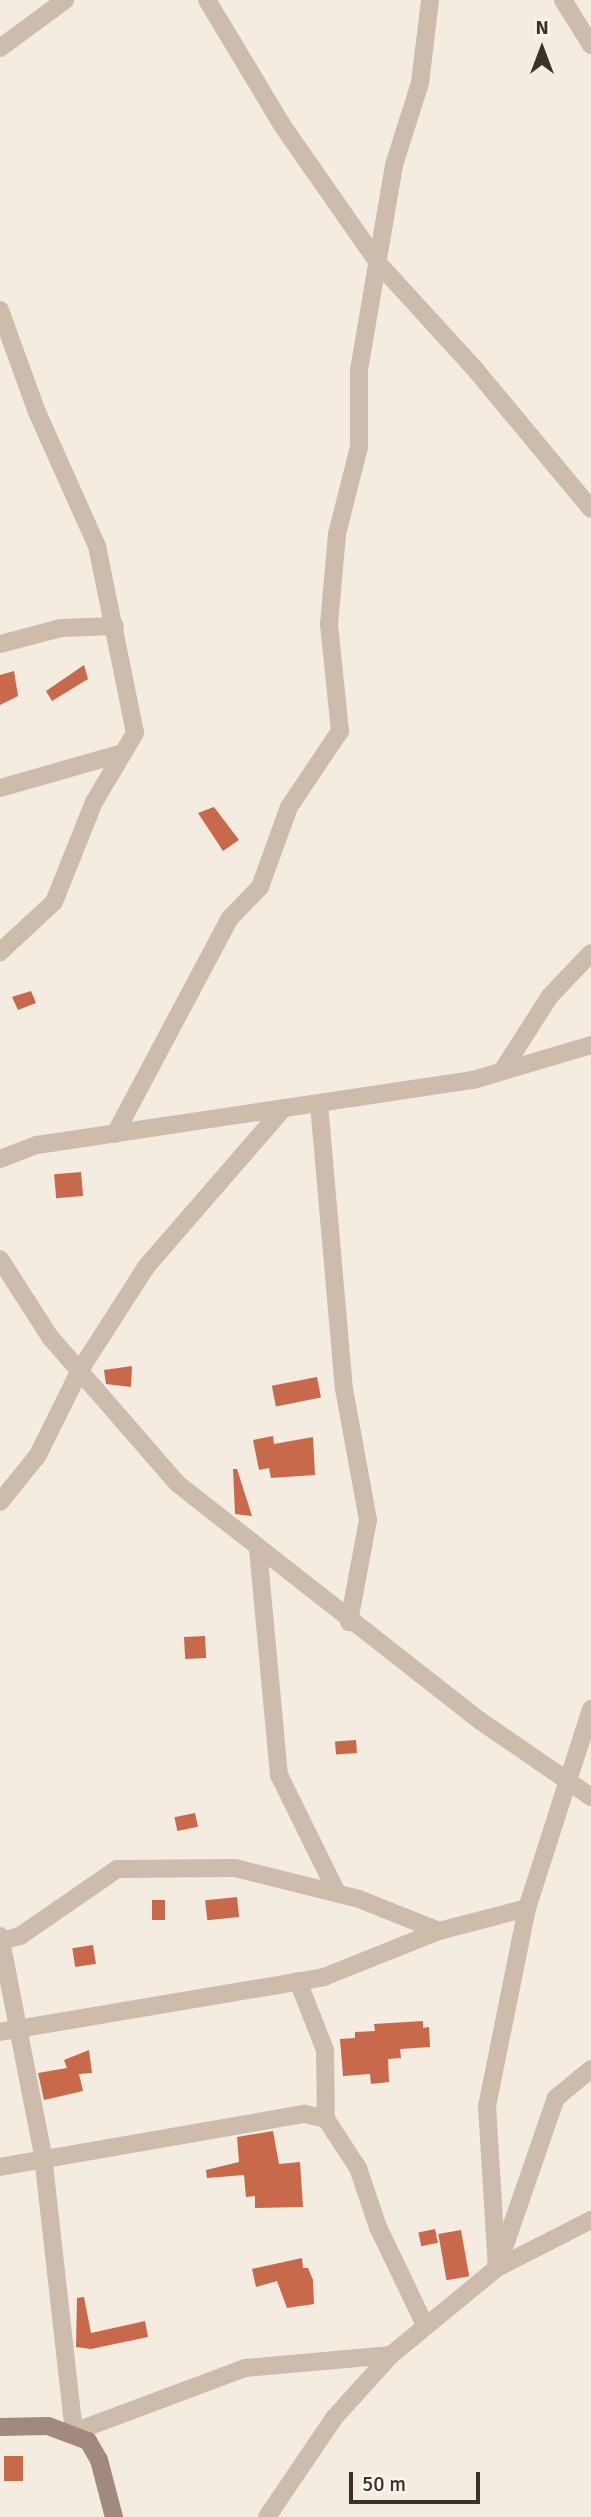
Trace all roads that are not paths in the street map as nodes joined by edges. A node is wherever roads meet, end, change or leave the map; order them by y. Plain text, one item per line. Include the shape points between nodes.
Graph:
1 (65, 0) edge
2 (207, 0) edge
3 (430, 0) edge
4 (563, 0) edge
5 (591, 45) edge
6 (0, 48) edge
7 (379, 264) junction
8 (0, 310) edge
9 (591, 509) edge
10 (115, 626) junction
11 (0, 644) edge
12 (123, 753) junction
13 (0, 788) edge
14 (0, 952) edge
15 (591, 953) edge
16 (591, 1045) edge
17 (502, 1071) junction
18 (318, 1104) junction
19 (283, 1109) junction
20 (115, 1134) junction
21 (0, 1159) edge
22 (0, 1259) edge
23 (79, 1370) junction
24 (0, 1502) edge
25 (258, 1549) junction
26 (349, 1622) junction
27 (591, 1709) edge
28 (568, 1779) junction
29 (591, 1797) edge
30 (337, 1893) junction
31 (527, 1908) junction
32 (439, 1931) junction
33 (1, 1938) edge
34 (298, 1981) junction
35 (18, 2029) junction
36 (0, 2032) edge
37 (591, 2069) edge
38 (326, 2119) junction
39 (43, 2156) junction
40 (0, 2167) edge
41 (591, 2220) edge
42 (497, 2268) junction
43 (425, 2325) junction
44 (391, 2355) junction
45 (0, 2427) edge
46 (74, 2432) junction
47 (114, 2517) edge
48 (267, 2517) edge

1 - 6 street
2 - 7 street via 282,125
3 - 7 street via 420,83 394,165
4 - 5 street
7 - 9 street via 474,368
7 - 20 street via 359,369 359,447 337,534 332,585 329,624 340,731 289,807 260,887 230,918
8 - 10 street via 37,412 97,546
10 - 11 street via 61,628
10 - 12 street via 135,733
12 - 13 street
12 - 14 street via 94,802 54,901
15 - 17 street via 550,996
16 - 17 street
17 - 18 street via 473,1080
18 - 19 street
18 - 26 street via 344,1389 368,1520
19 - 20 street
19 - 23 street via 146,1267
20 - 21 street via 37,1146
22 - 23 street via 50,1337
23 - 24 street via 38,1455
23 - 25 street via 178,1484
25 - 26 street
25 - 30 street via 279,1775
26 - 28 street via 478,1720
27 - 28 street
28 - 29 street
28 - 31 street
30 - 32 street
30 - 33 street via 235,1868 117,1869 20,1936
31 - 32 street
31 - 42 street via 487,2106
32 - 34 street via 324,1977
33 - 35 street
34 - 35 street
34 - 38 street via 326,2050
35 - 36 street
35 - 39 street
37 - 42 street via 555,2098
38 - 39 street via 305,2114 198,2136
38 - 43 street via 358,2168 378,2227
39 - 40 street
39 - 46 street
41 - 42 street
42 - 43 street
43 - 44 street
44 - 46 street via 245,2368
44 - 48 street via 334,2418
45 - 46 street via 48,2426
46 - 47 street via 88,2441 99,2460

